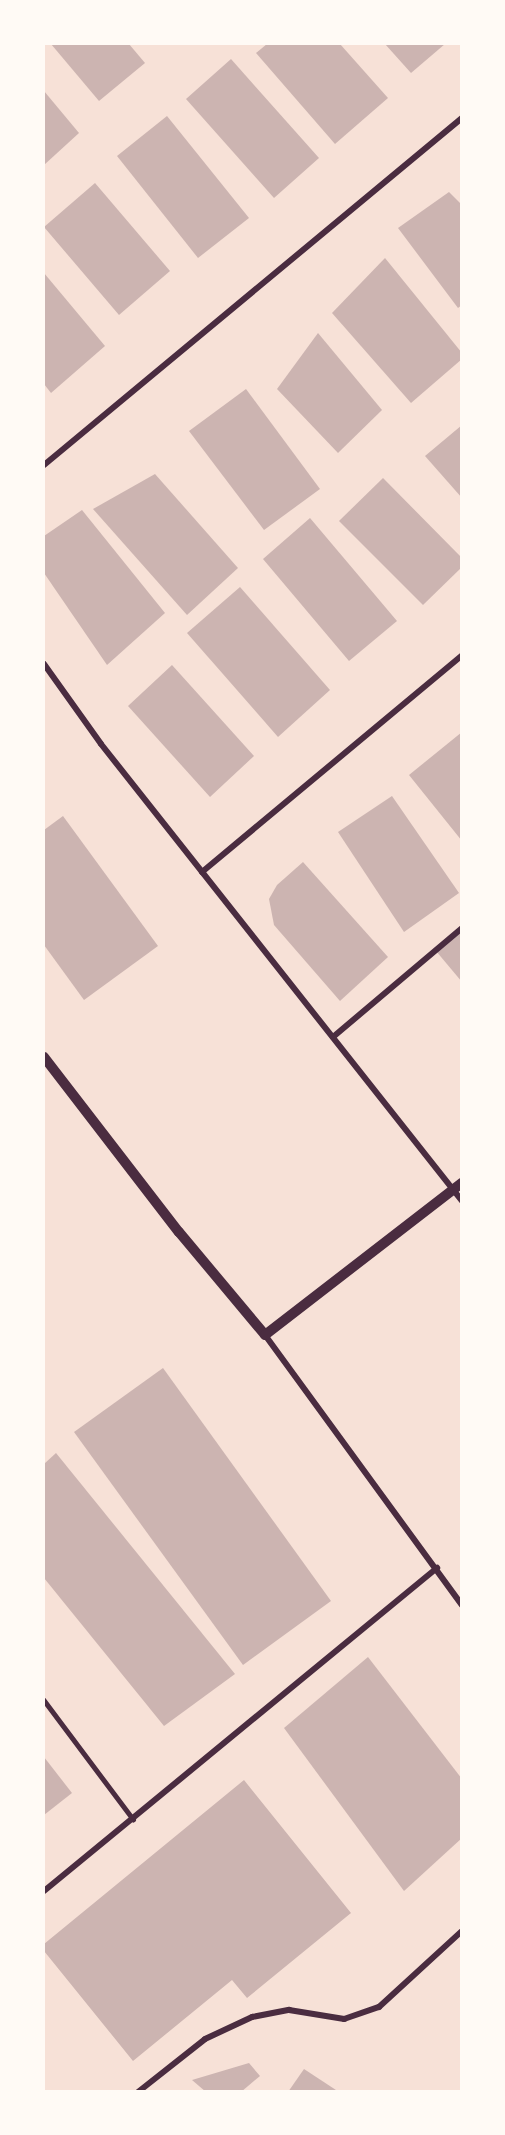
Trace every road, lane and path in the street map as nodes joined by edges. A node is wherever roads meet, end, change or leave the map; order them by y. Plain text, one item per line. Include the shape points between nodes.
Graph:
1 (462, 118) edge
2 (44, 465) edge
3 (462, 654) edge
4 (44, 663) edge
5 (202, 872) junction
6 (462, 928) edge
7 (333, 1037) junction
8 (44, 1057) edge
9 (457, 1186) edge
10 (462, 1201) edge
11 (265, 1335) junction
12 (437, 1568) junction
13 (462, 1605) edge
14 (44, 1700) edge
15 (133, 1819) junction
16 (44, 1891) edge
17 (462, 1931) edge
18 (138, 2091) edge

1 - 2 street
3 - 5 street
4 - 5 street via 101,744
5 - 7 street
6 - 7 street
7 - 9 street
8 - 11 street
9 - 10 street
9 - 11 street
11 - 12 street
12 - 13 street
12 - 15 street
14 - 15 lane
15 - 16 street
17 - 18 street via 370,2011 344,2019 289,2010 252,2017 205,2039

